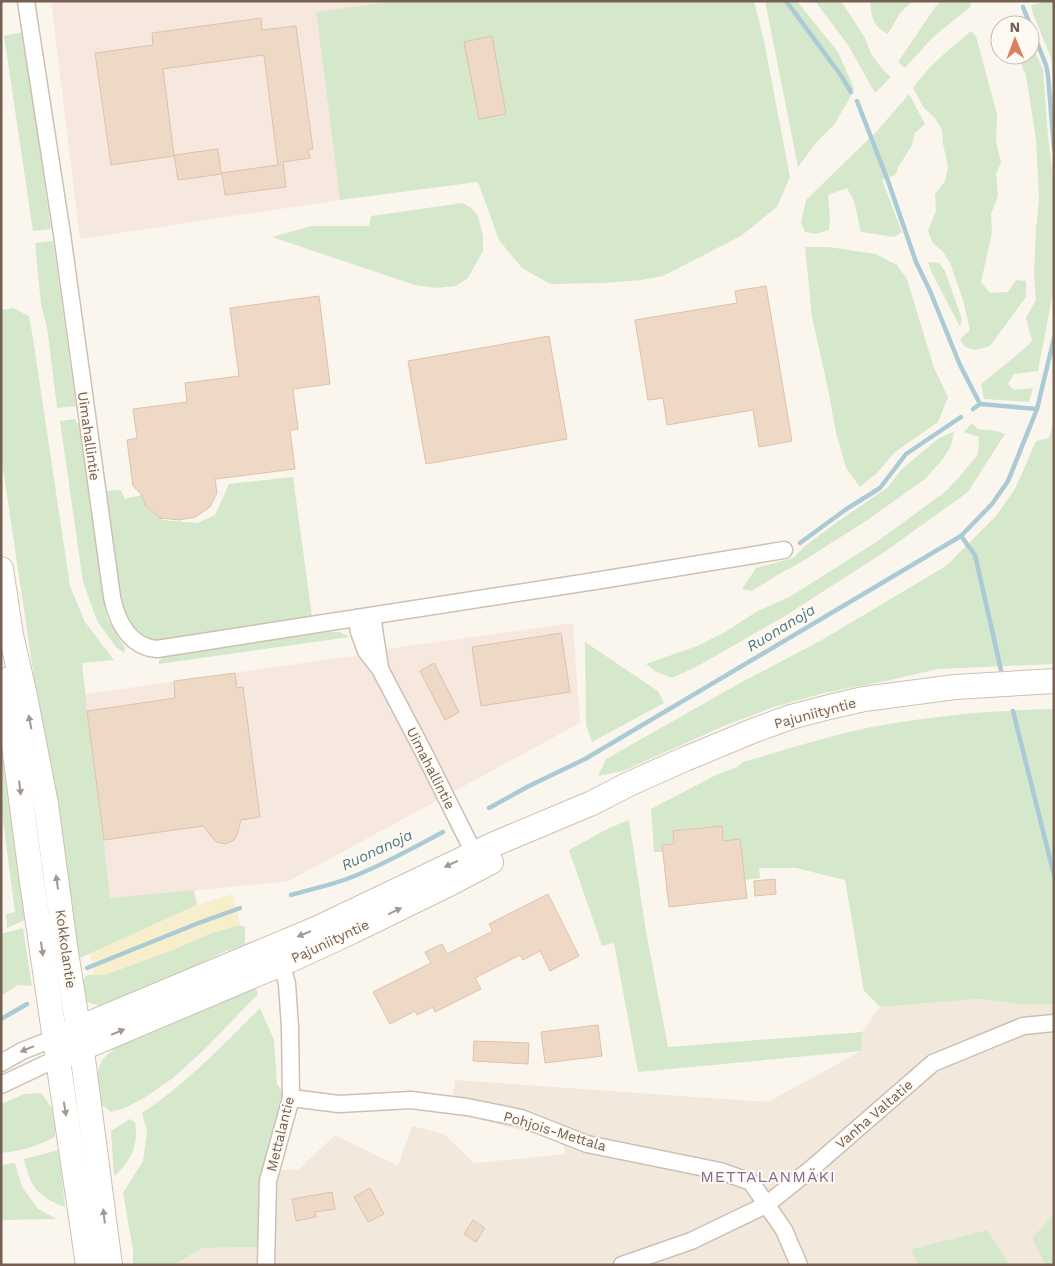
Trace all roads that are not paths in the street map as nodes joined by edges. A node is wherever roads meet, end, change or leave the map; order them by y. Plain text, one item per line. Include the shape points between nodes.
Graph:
1 (26, 1) edge
2 (784, 550) dead end
3 (1, 569) edge
4 (365, 617) junction
5 (11, 635) junction
6 (1054, 681) edge
7 (477, 861) junction
8 (280, 954) junction
9 (1054, 1024) edge
10 (79, 1038) junction
11 (56, 1048) junction
12 (1, 1063) edge
13 (1, 1085) edge
14 (291, 1098) junction
15 (766, 1205) junction
16 (88, 1265) edge
17 (110, 1265) edge
18 (266, 1265) edge
19 (622, 1265) edge
20 (799, 1265) edge

1 - 4 street, Uimahallintie via 112,597 122,626 143,646 157,649
2 - 4 street
3 - 5 main road, Kokkolantie
4 - 7 street, Uimahallintie via 359,632 366,651 380,668
10 -> 5 main road, Kokkolantie via 46,804
5 -> 11 main road, Kokkolantie via 7,656 13,738
6 - 7 main road, Pajuniityntie via 954,687 864,700 782,720 629,784 534,840
7 - 8 main road, Pajuniityntie via 351,932
8 - 10 main road, Pajuniityntie
8 - 14 street, Mettalantie via 287,984
9 - 15 street, Vanha Valtatie via 1023,1026 932,1063
10 - 11 main road, Pajuniityntie
17 -> 10 main road, Kokkolantie
11 -> 12 street via 22,1051
11 - 13 street
11 -> 16 main road, Kokkolantie
14 - 15 street, Pohjois-Mettala via 339,1104 411,1100 521,1118 587,1144 720,1171 751,1182
14 - 18 street, Mettalantie via 268,1181
15 - 19 street, Vanha Valtatie via 691,1241
15 - 20 street, Pohjois-Mettala via 784,1230

